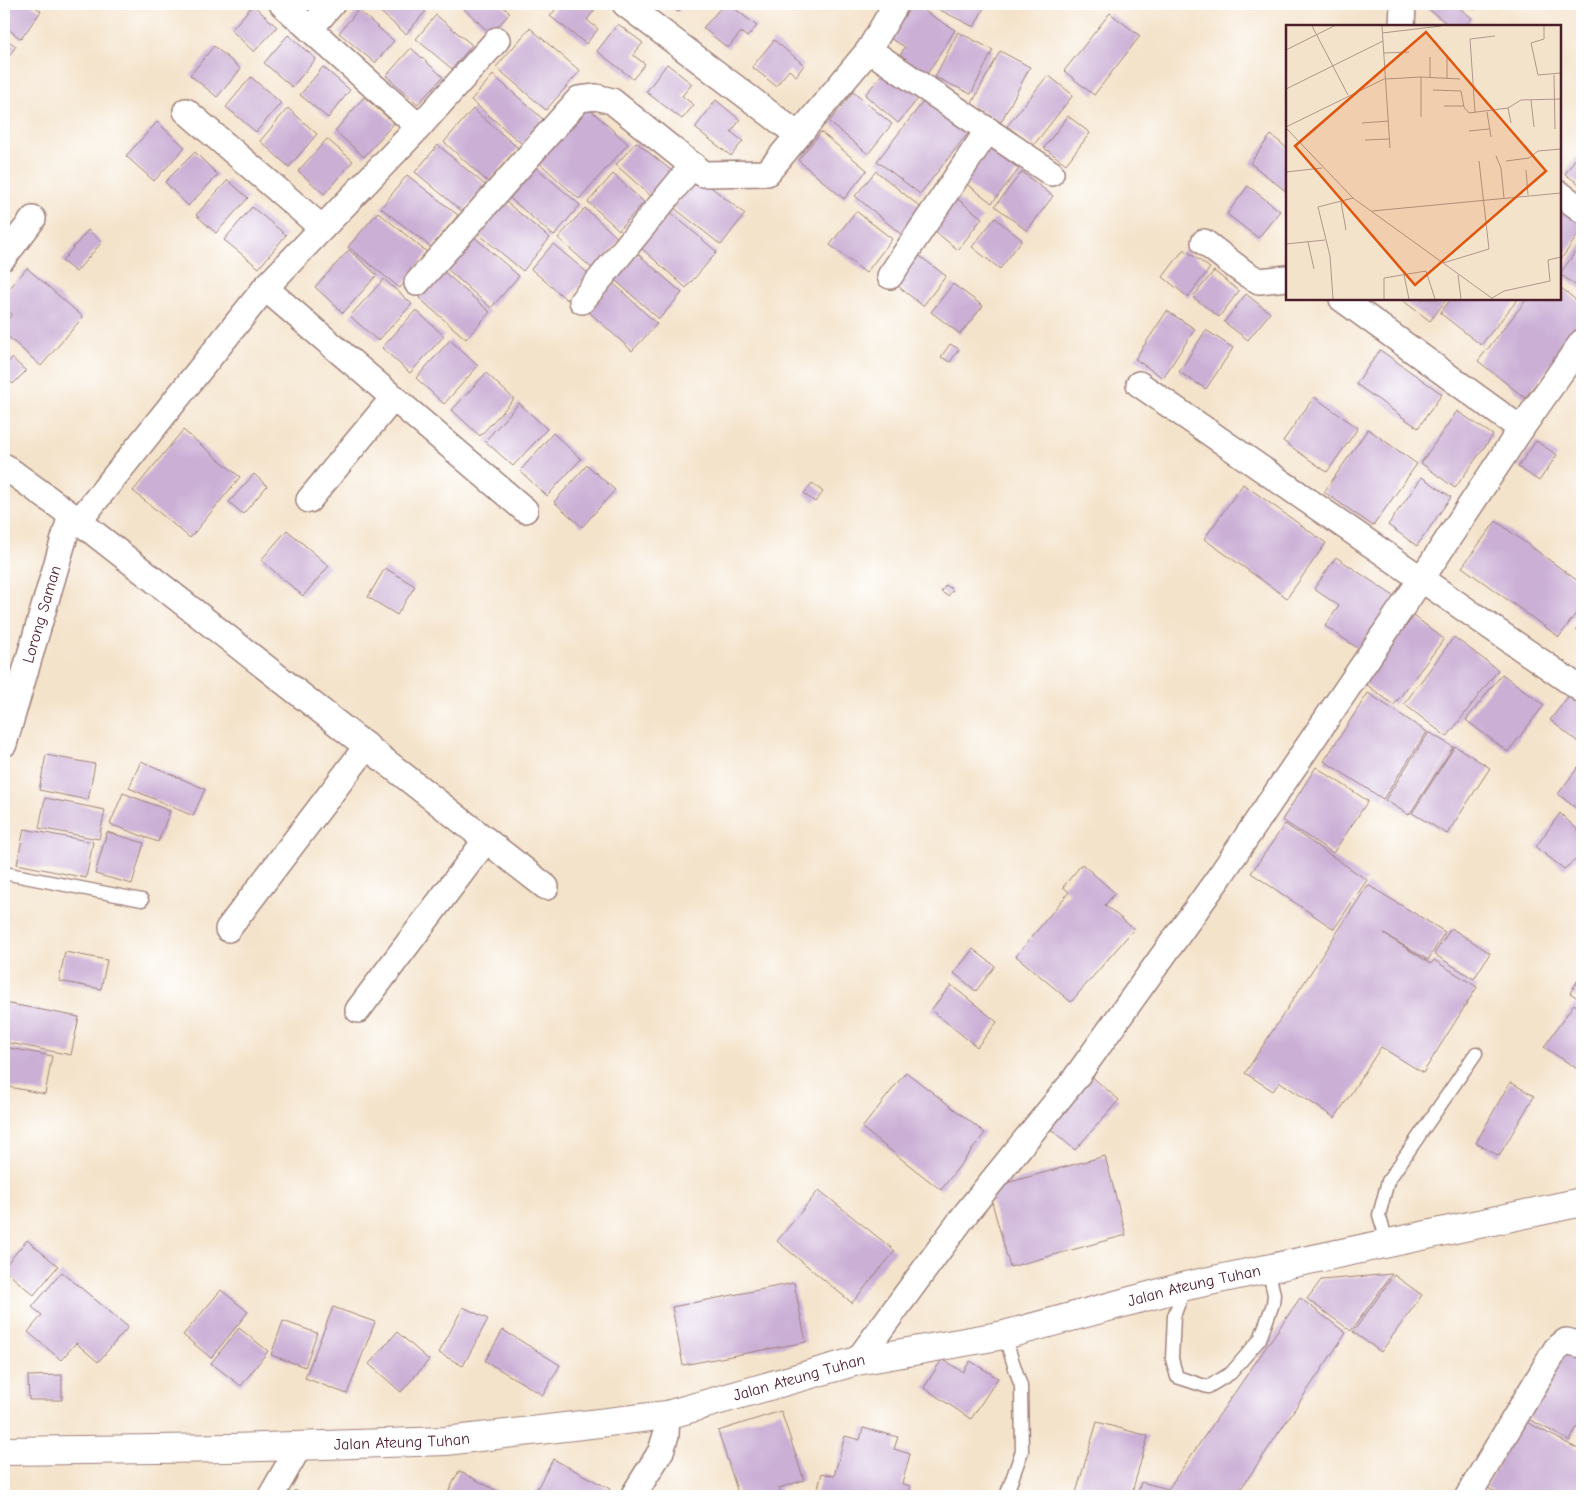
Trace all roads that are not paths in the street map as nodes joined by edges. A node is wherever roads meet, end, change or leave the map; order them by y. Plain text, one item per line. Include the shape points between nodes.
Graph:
1 (282, 4) edge
2 (332, 4) edge
3 (625, 4) edge
4 (896, 4) edge
5 (1403, 4) edge
6 (1402, 25) edge
7 (310, 29) junction
8 (496, 40) dead end
9 (870, 50) junction
10 (186, 111) dead end
11 (420, 128) junction
12 (988, 130) junction
13 (798, 135) junction
14 (693, 165) junction
15 (1051, 173) dead end
16 (1561, 195) edge
17 (1582, 210) edge
18 (33, 219) dead end
19 (322, 228) junction
20 (1204, 242) dead end
21 (4, 257) edge
22 (890, 276) dead end
23 (1286, 278) edge
24 (417, 283) dead end
25 (265, 288) junction
26 (1343, 300) edge
27 (582, 301) dead end
28 (1582, 342) edge
29 (1139, 384) dead end
30 (394, 397) junction
31 (1521, 429) junction
32 (4, 466) edge
33 (309, 500) dead end
34 (525, 510) dead end
35 (75, 518) junction
36 (1422, 578) junction
37 (1582, 690) edge
38 (4, 744) edge
39 (367, 746) junction
40 (486, 840) junction
41 (4, 873) edge
42 (546, 888) dead end
43 (142, 900) dead end
44 (228, 929) dead end
45 (358, 1010) dead end
46 (1476, 1053) dead end
47 (1582, 1202) edge
48 (1388, 1244) junction
49 (1268, 1269) junction
50 (1186, 1286) junction
51 (1004, 1335) junction
52 (1582, 1345) edge
53 (857, 1362) junction
54 (667, 1415) junction
55 (300, 1445) junction
56 (4, 1451) edge
57 (271, 1496) edge
58 (633, 1496) edge
59 (1006, 1496) edge
60 (1468, 1496) edge

1 - 7 street
2 - 7 street
3 - 13 street
4 - 9 street
5 - 6 street
7 - 11 street
8 - 11 street
9 - 12 street
9 - 13 street
10 - 19 street
11 - 19 street
12 - 15 street
12 - 22 street
13 - 14 street via 767,173 709,175
14 - 24 street via 612,102 596,97 579,99
14 - 27 street
16 - 17 street
18 - 21 street
19 - 25 street
20 - 23 street via 1259,281
25 - 30 street
25 - 35 street
26 - 31 street
28 - 31 street
29 - 36 street
30 - 33 street
30 - 34 street
31 - 36 street
32 - 35 street
35 - 38 street, Lorong Saman
35 - 39 street
36 - 37 street
36 - 53 street via 1220,876 1079,1072 967,1212
39 - 40 street
39 - 44 street
40 - 42 street
40 - 45 street
41 - 43 lane
46 - 48 lane via 1388,1181 1379,1215
47 - 48 street, Jalan Ateung Tuhan
48 - 49 street, Jalan Ateung Tuhan
49 - 50 street, Jalan Ateung Tuhan
49 - 50 lane via 1274,1294 1260,1338 1231,1373 1208,1387 1177,1377 1172,1358 1174,1316
50 - 51 street, Jalan Ateung Tuhan
51 - 53 street, Jalan Ateung Tuhan
51 - 59 lane via 1021,1386 1022,1451
52 - 60 street via 1566,1341 1556,1349
53 - 54 street, Jalan Ateung Tuhan
54 - 55 street, Jalan Ateung Tuhan via 446,1441
54 - 58 street via 661,1451
55 - 56 street, Jalan Ateung Tuhan
55 - 57 street

